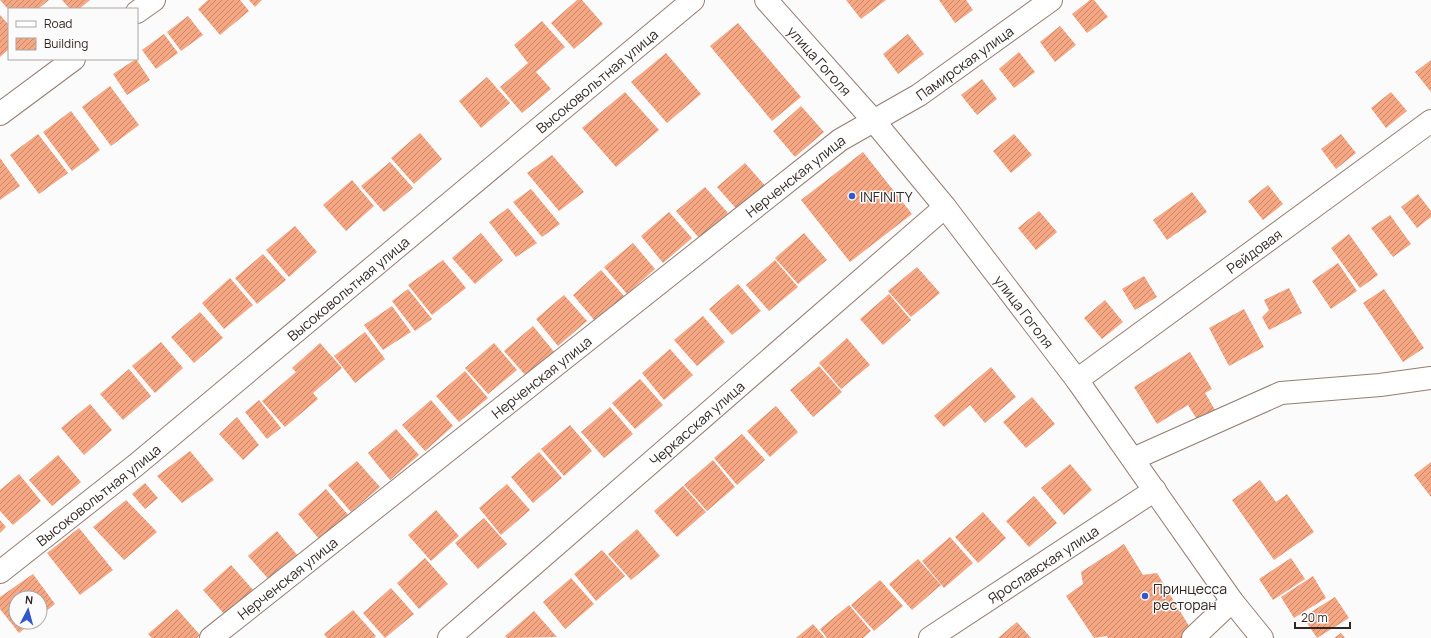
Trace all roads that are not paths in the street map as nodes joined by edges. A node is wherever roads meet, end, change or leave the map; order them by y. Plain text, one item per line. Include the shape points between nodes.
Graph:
1 (154, 0) edge
2 (693, 0) edge
3 (766, 0) edge
4 (1051, 0) edge
5 (138, 11) edge
6 (73, 60) edge
7 (0, 114) edge
8 (874, 120) junction
9 (1431, 121) edge
10 (944, 207) junction
11 (1431, 378) edge
12 (1077, 380) junction
13 (1133, 459) junction
14 (1156, 490) junction
15 (0, 572) edge
16 (1232, 601) junction
17 (211, 638) edge
18 (449, 638) edge
19 (930, 638) edge
20 (1193, 638) edge
21 (1262, 638) edge

1 - 5 main road
2 - 15 main road, Высоковольтная улица via 142,460
3 - 8 main road, улица Гоголя
4 - 8 main road, Памирская улица via 919,95
6 - 7 main road
8 - 10 main road, улица Гоголя
8 - 17 main road, Нерченская улица via 840,140
9 - 12 main road, Рейдовая
10 - 12 main road, улица Гоголя
10 - 18 main road, Черкасская улица
11 - 13 main road via 1380,385 1281,392
12 - 13 main road, улица Гоголя
13 - 14 main road, улица Гоголя
14 - 16 main road, улица Гоголя
14 - 19 main road, Ярославская улица
16 - 20 main road
16 - 21 main road, улица Гоголя

